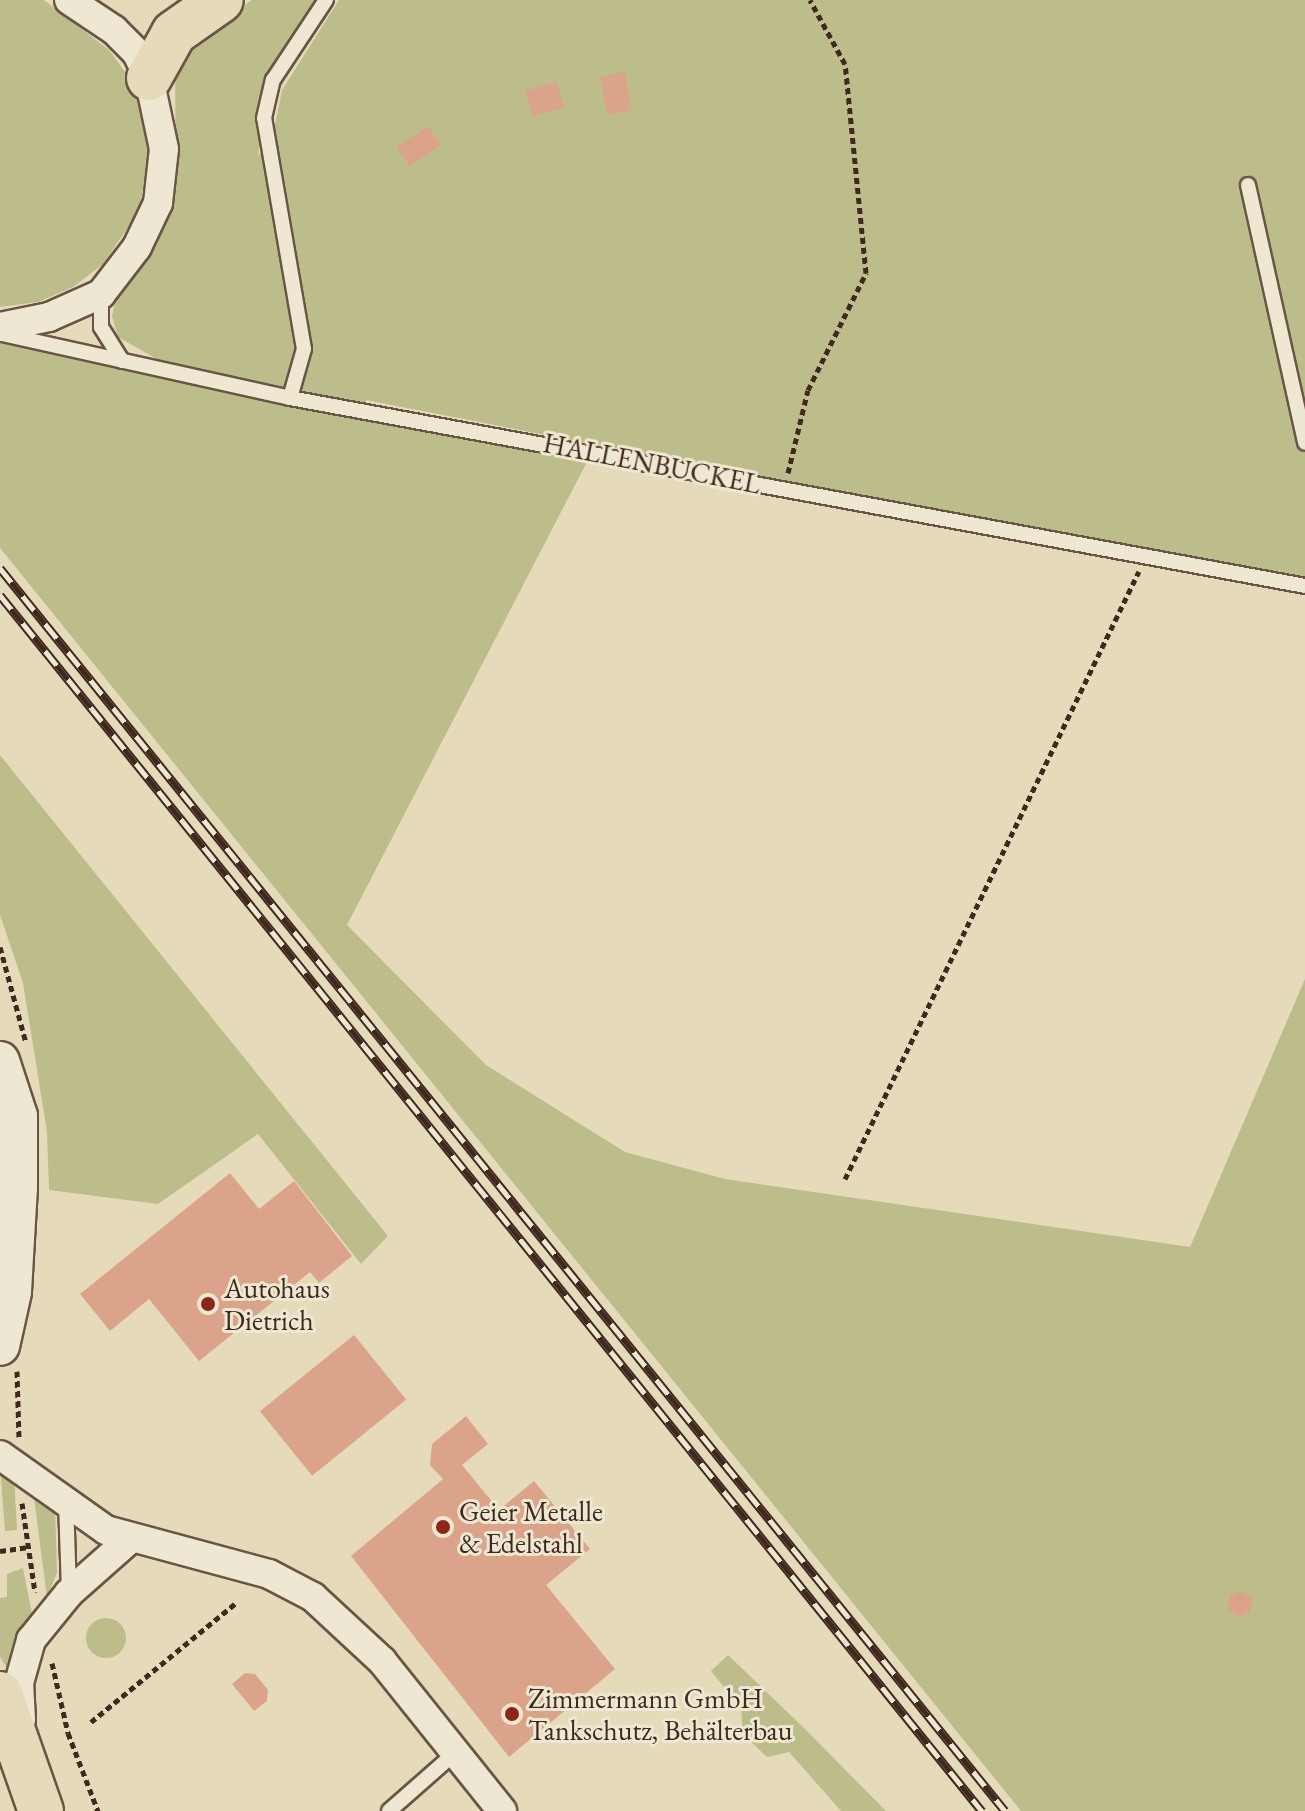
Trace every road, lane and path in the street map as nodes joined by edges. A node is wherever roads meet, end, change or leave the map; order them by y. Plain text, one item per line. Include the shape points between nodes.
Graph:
1 (69, 0) edge
2 (221, 0) edge
3 (326, 0) edge
4 (810, 0) edge
5 (149, 78) junction
6 (1248, 185) dead end
7 (101, 294) junction
8 (0, 327) edge
9 (0, 333) edge
10 (122, 361) junction
11 (290, 398) junction
12 (1305, 443) edge
13 (785, 488) junction
14 (1145, 560) junction
15 (1305, 586) edge
16 (0, 1061) edge
17 (845, 1179) dead end
18 (6, 1335) edge
19 (8, 1456) edge
20 (66, 1501) junction
21 (129, 1540) junction
22 (27, 1547) junction
23 (0, 1551) edge
24 (69, 1593) junction
25 (237, 1602) dead end
26 (42, 1622) junction
27 (0, 1694) edge
28 (91, 1722) dead end
29 (455, 1753) junction
30 (34, 1793) edge
31 (98, 1811) edge
32 (389, 1811) edge
33 (502, 1811) edge

1 - 5 street via 114,30 137,53
2 - 5 highway via 174,33
3 - 11 lane via 273,80 264,118 304,349
4 - 13 path via 845,64 866,273 808,390
5 - 7 street via 164,149 158,203 137,247
6 - 12 lane
7 - 8 street via 49,317
7 - 10 lane via 101,327
9 - 10 lane, HALLENBUCKEL
10 - 11 lane, HALLENBUCKEL
11 - 13 lane, HALLENBUCKEL
13 - 14 lane, HALLENBUCKEL
14 - 15 lane, HALLENBUCKEL
14 - 17 path
16 - 18 main road via 18,1116
18 - 19 path
19 - 20 street
19 - 22 path
20 - 21 street
20 - 24 lane
21 - 24 street
21 - 29 street via 269,1574 313,1597 382,1661
22 - 23 path
22 - 26 path
24 - 26 street
25 - 28 path
26 - 30 street via 21,1662
26 - 31 path via 68,1733
27 - 30 highway
29 - 32 lane
29 - 33 street

